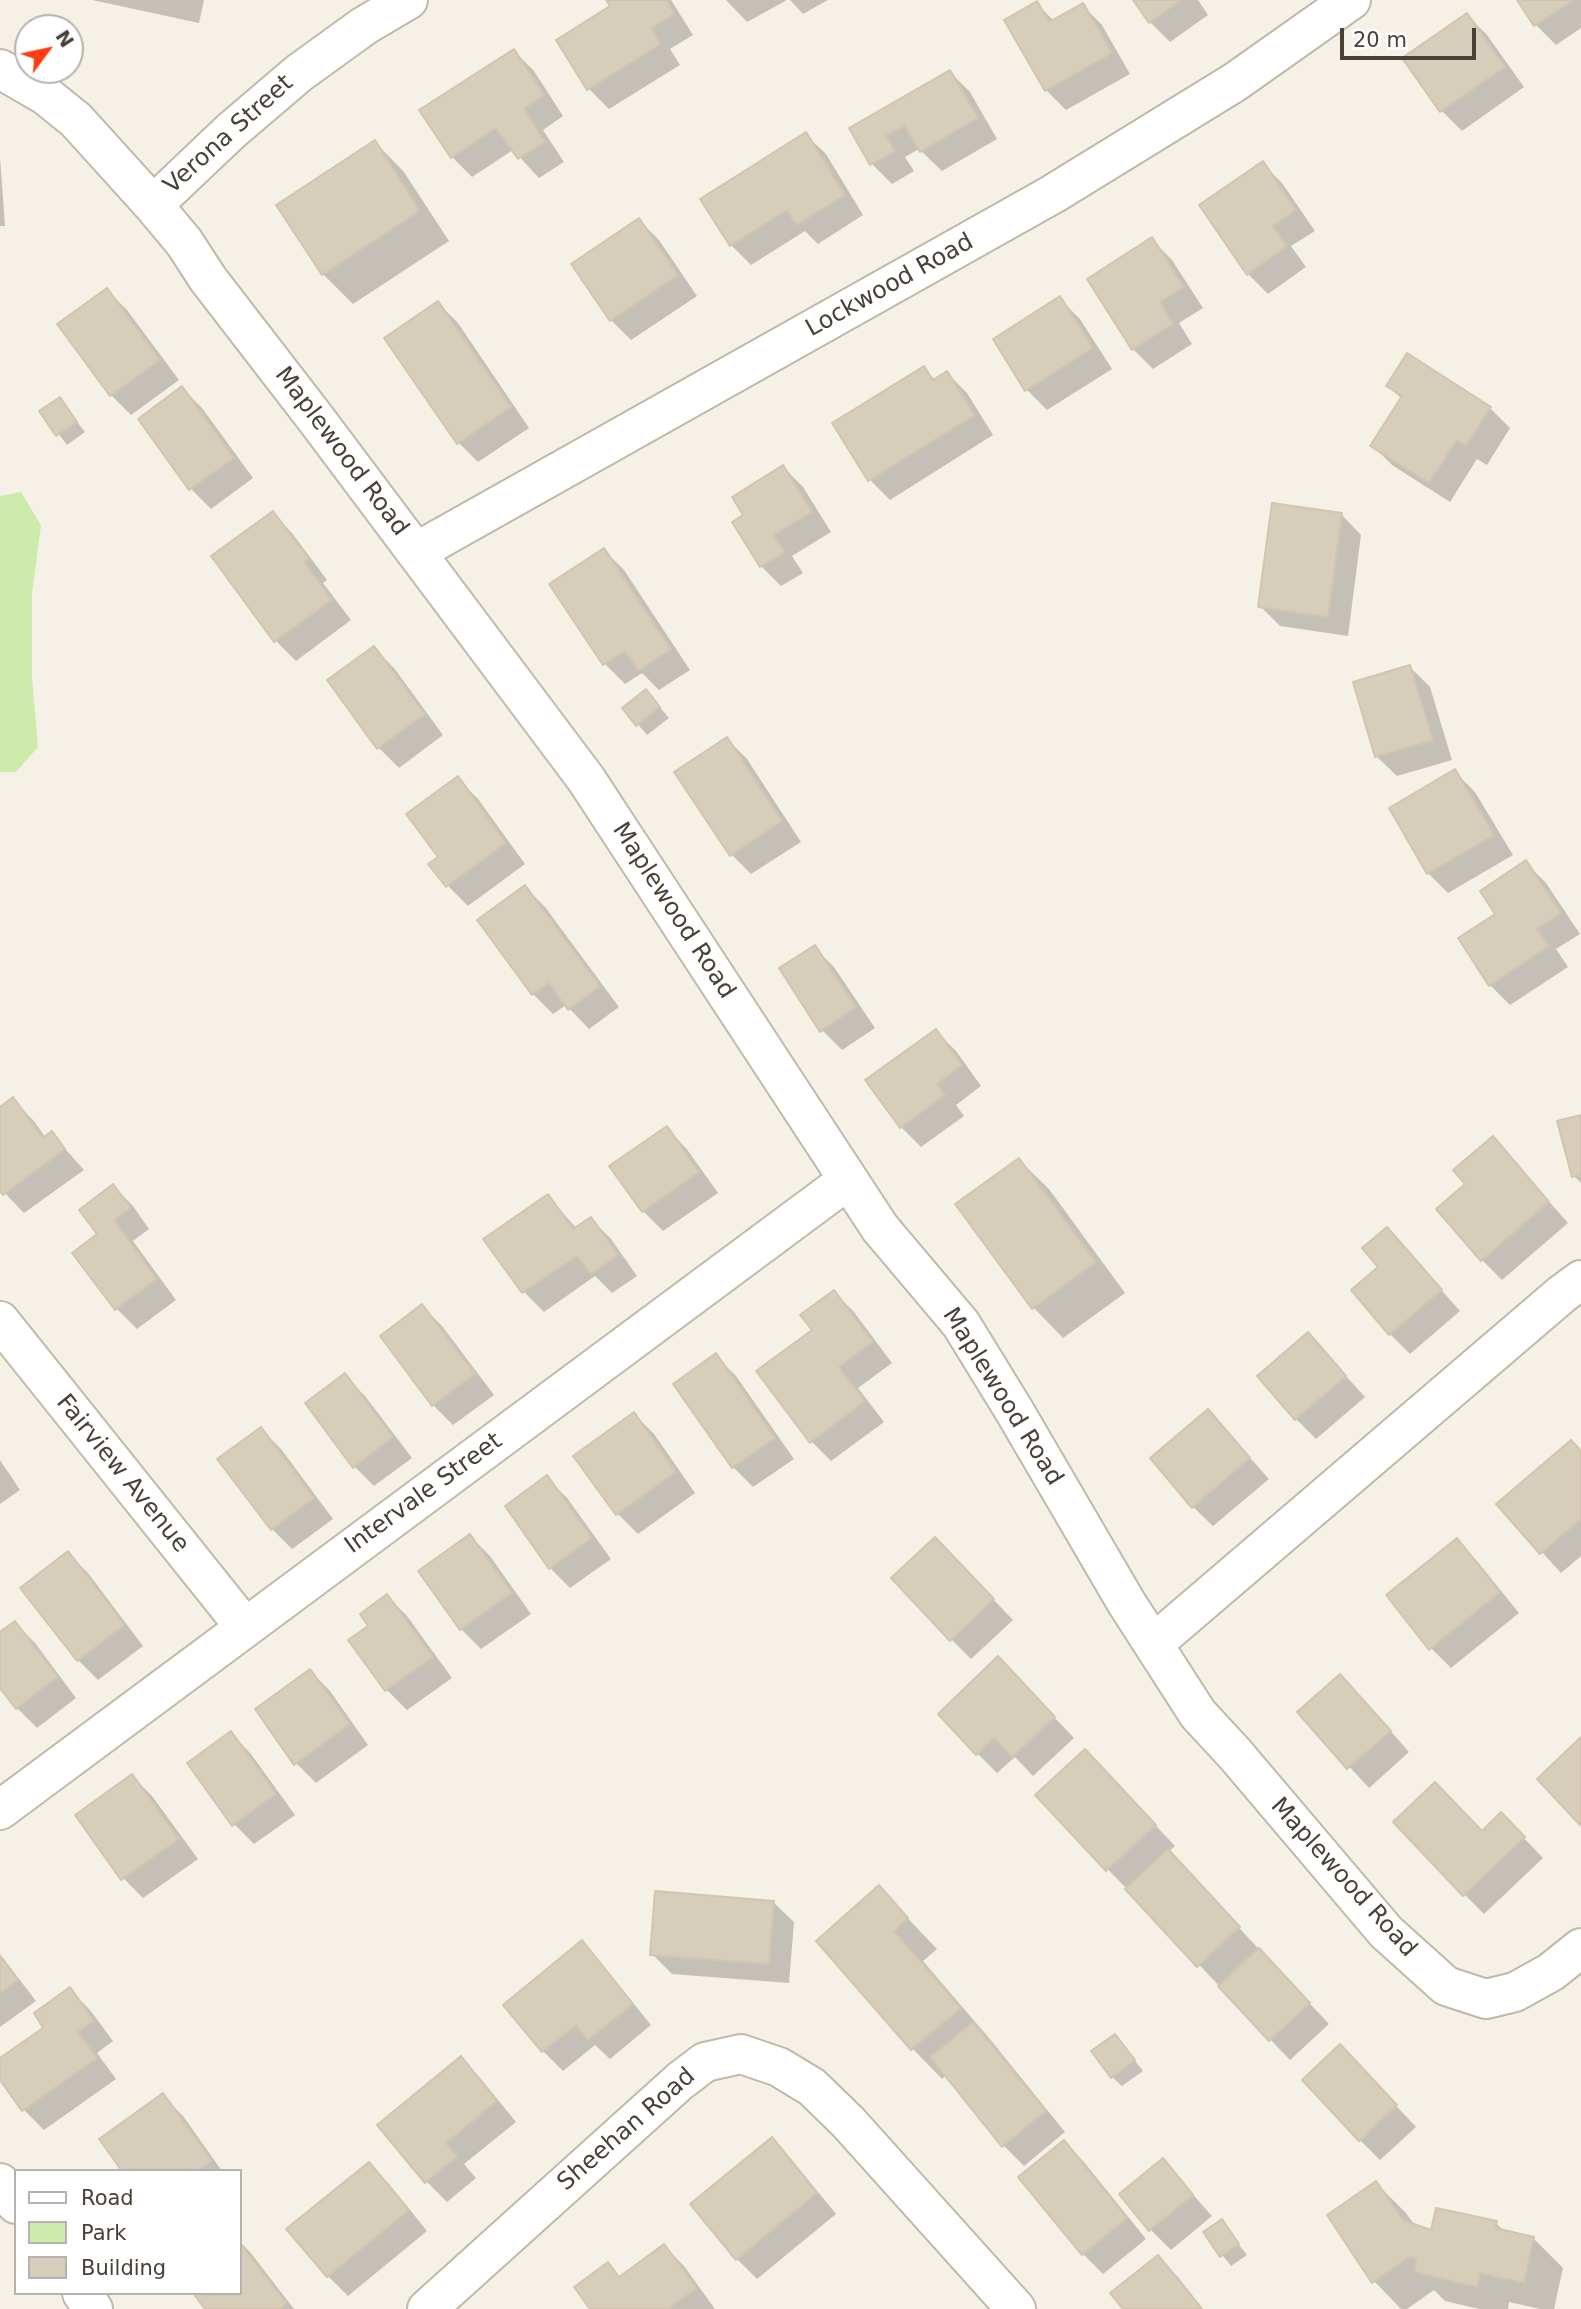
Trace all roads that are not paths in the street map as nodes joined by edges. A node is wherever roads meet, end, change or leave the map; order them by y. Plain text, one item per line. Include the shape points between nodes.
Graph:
1 (408, 0) edge
2 (1351, 0) edge
3 (0, 69) edge
4 (153, 205) junction
5 (416, 552) junction
6 (848, 1180) junction
7 (1581, 1280) edge
8 (0, 1321) edge
9 (244, 1626) junction
10 (1153, 1644) junction
11 (0, 1810) edge
12 (1581, 1948) edge
13 (0, 2183) edge
14 (14, 2201) edge
15 (427, 2309) edge
16 (1016, 2309) edge

1 - 4 street, Verona Street via 299,73
2 - 5 street, Lockwood Road via 1235,82 1053,194
3 - 4 street, Verona Street via 76,120
4 - 5 street, Maplewood Road
5 - 6 street, Maplewood Road via 586,779
6 - 9 street, Intervale Street
6 - 10 street, Maplewood Road via 880,1228 961,1324
7 - 10 street
8 - 9 street, Fairview Avenue
9 - 11 street, Intervale Street
10 - 12 street, Maplewood Road via 1198,1714 1386,1932 1446,1986 1486,1999 1515,1992
13 - 14 street
15 - 16 street, Sheehan Road via 680,2081 705,2062 741,2054 779,2067 812,2087

